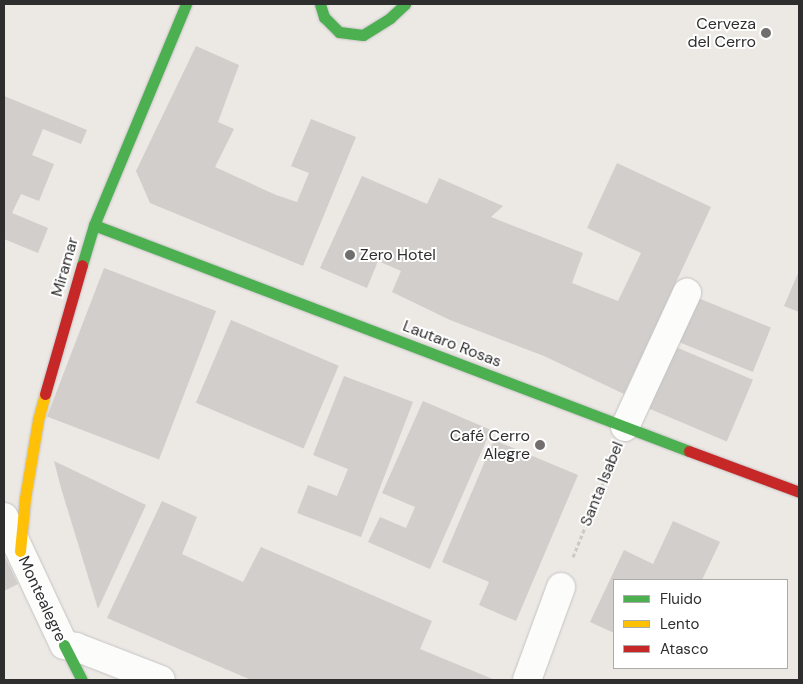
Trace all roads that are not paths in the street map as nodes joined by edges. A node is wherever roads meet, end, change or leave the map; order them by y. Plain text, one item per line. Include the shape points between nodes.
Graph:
1 (186, 4) edge
2 (320, 4) edge
3 (405, 4) edge
4 (94, 225) junction
5 (687, 292) dead end
6 (625, 427) junction
7 (799, 492) edge
8 (4, 517) edge
9 (20, 551) junction
10 (561, 587) road end
11 (64, 645) junction
12 (82, 680) edge
13 (161, 680) edge
14 (527, 680) edge

1 - 4 street, Miramar
2 - 3 street via 324,16 340,32 363,35
4 - 6 street, Lautaro Rosas
4 - 9 street, Miramar via 38,420
5 - 6 street, Santa Isabel
6 - 7 street, Lautaro Rosas
8 - 9 street, Montealegre
9 - 11 street, Montealegre
10 - 14 street
11 - 12 street, Montealegre
11 - 13 street

